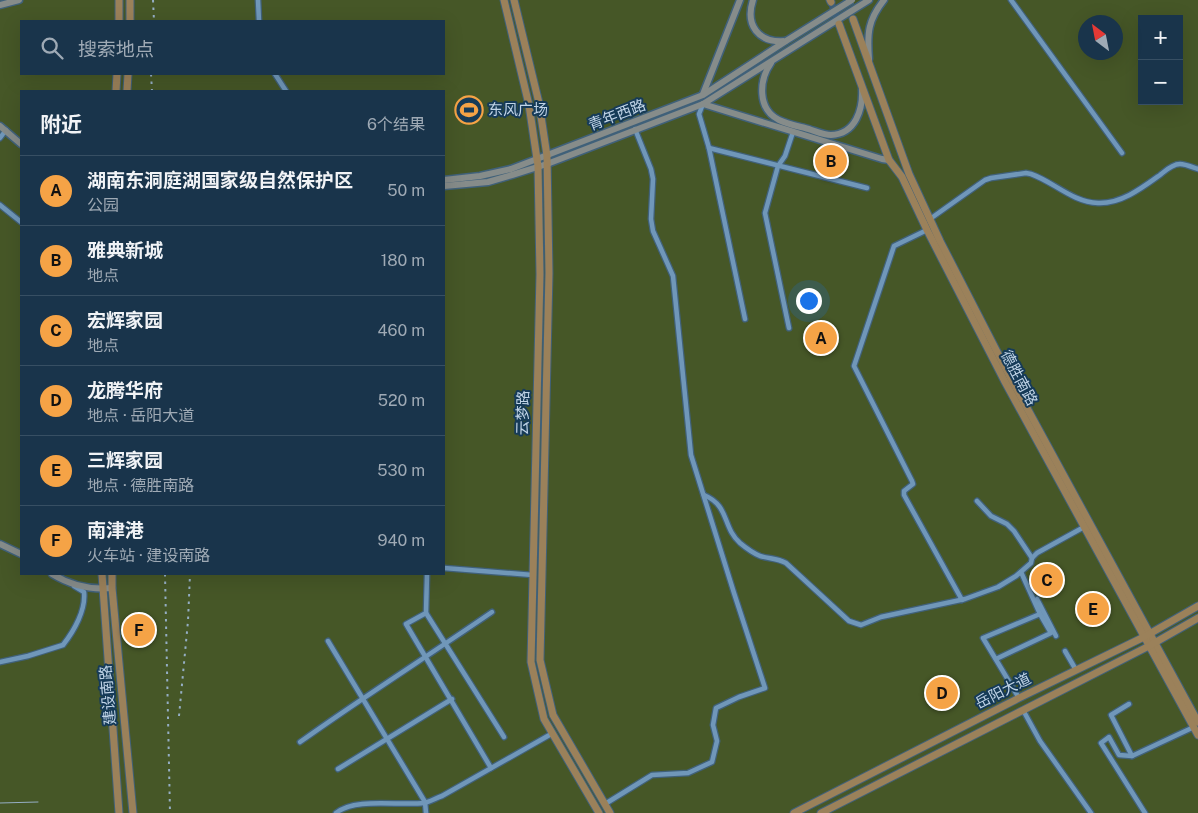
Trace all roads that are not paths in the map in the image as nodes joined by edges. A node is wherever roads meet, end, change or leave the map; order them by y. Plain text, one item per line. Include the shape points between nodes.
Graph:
1 (19, 0) edge
2 (119, 0) edge
3 (130, 0) edge
4 (258, 0) edge
5 (504, 0) edge
6 (514, 0) edge
7 (740, 0) edge
8 (753, 0) edge
9 (852, 0) edge
10 (869, 0) edge
11 (884, 0) edge
12 (1011, 0) edge
13 (0, 4) edge
14 (852, 19) dead end
15 (119, 20) edge
16 (130, 20) edge
17 (259, 20) edge
18 (839, 24) tunnel mouth
19 (786, 41) junction
20 (772, 60) junction
21 (870, 67) junction
22 (117, 75) edge
23 (128, 75) edge
24 (276, 75) edge
25 (861, 83) junction
26 (116, 90) edge
27 (127, 90) edge
28 (285, 90) edge
29 (703, 95) junction
30 (703, 104) junction
31 (3, 128) edge
32 (635, 129) junction
33 (792, 132) junction
34 (0, 138) edge
35 (20, 143) edge
36 (709, 148) junction
37 (1122, 153) dead end
38 (547, 160) junction
39 (889, 160) junction
40 (538, 163) junction
41 (778, 166) junction
42 (1198, 169) edge
43 (445, 180) edge
44 (445, 186) edge
45 (867, 188) dead end
46 (0, 205) edge
47 (930, 219) junction
48 (20, 221) edge
49 (927, 230) junction
50 (745, 319) dead end
51 (789, 328) dead end
52 (704, 495) junction
53 (977, 502) dead end
54 (1084, 527) junction
55 (0, 544) edge
56 (20, 554) edge
57 (1032, 558) junction
58 (445, 568) edge
59 (1021, 572) junction
60 (54, 575) edge
61 (102, 575) edge
62 (112, 575) edge
63 (427, 575) edge
64 (533, 575) junction
65 (66, 582) junction
66 (112, 588) junction
67 (102, 589) junction
68 (962, 600) junction
69 (1198, 606) edge
70 (492, 612) dead end
71 (426, 613) junction
72 (1040, 614) junction
73 (1198, 618) edge
74 (1147, 635) junction
75 (1056, 636) dead end
76 (328, 641) dead end
77 (445, 644) junction
78 (1152, 644) junction
79 (1065, 651) dead end
80 (426, 657) junction
81 (996, 659) junction
82 (0, 662) edge
83 (1076, 670) junction
84 (362, 697) junction
85 (1019, 698) junction
86 (452, 699) junction
87 (1129, 704) dead end
88 (1023, 710) junction
89 (1196, 725) edge
90 (552, 733) junction
91 (1198, 734) edge
92 (504, 737) dead end
93 (387, 738) junction
94 (300, 742) dead end
95 (1132, 756) junction
96 (491, 768) junction
97 (338, 769) dead end
98 (425, 802) junction
99 (605, 804) junction
100 (119, 813) edge
101 (133, 813) edge
102 (336, 813) edge
103 (426, 813) edge
104 (599, 813) edge
105 (610, 813) edge
106 (794, 813) edge
107 (822, 813) edge
108 (1091, 813) edge
109 (1145, 813) edge

1 - 13 main road
2 - 15 main road
3 - 16 main road
4 - 17 street
5 - 40 main road, 云梦路 via 529,105
6 - 38 main road via 539,103
7 - 29 main road
8 - 19 main road via 750,18 757,32 771,40
9 - 19 main road, 青年西路, bridge
10 - 20 main road, 青年西路
11 - 21 main road via 869,28
12 - 37 street
14 - 21 main road, 德胜南路
18 - 25 main road, 德胜南路
19 - 29 main road, 青年西路
20 - 25 main road via 761,85 770,113 778,120 825,134 846,130 857,119 862,107
20 - 30 main road, 青年西路
21 - 47 main road, 德胜南路 via 909,174
22 - 26 main road
23 - 27 main road
24 - 28 street
25 - 39 main road, 德胜南路
29 - 38 main road, 青年西路
30 - 32 main road, 青年西路
30 - 33 main road
30 - 36 street via 699,114
31 - 34 street
31 - 35 main road
32 - 38 main road, 青年西路
32 - 52 street via 653,179 653,231 673,276 689,445
33 - 39 main road
33 - 41 street via 785,156
36 - 41 street
36 - 50 street
38 - 40 main road, 青年西路
38 - 99 main road via 549,273 540,660 553,716
39 - 49 main road, 德胜南路 via 902,177
40 - 43 main road, 青年西路
40 - 44 main road, 青年西路 via 488,182
40 - 64 main road, 云梦路 via 540,274
41 - 45 street
41 - 51 street via 765,213
42 - 47 street via 1180,164 1174,166 1126,197 1097,203 1080,199 1031,174 991,178
46 - 48 street
47 - 74 main road, 德胜南路
49 - 54 main road, 德胜南路
49 - 68 street via 894,246 854,366 912,481 904,495
52 - 68 street via 719,505 741,544 754,553 786,563 856,624 861,626 881,617
52 - 99 street via 765,688 716,708 713,725 717,741 712,762 688,774 652,775
53 - 57 street via 1014,531
54 - 57 street
54 - 74 main road, 德胜南路
55 - 56 main road
57 - 59 street
58 - 64 street
59 - 68 street via 998,587
59 - 72 street
59 - 75 street
60 - 65 main road
61 - 67 main road, 建设南路
62 - 66 main road, 建设南路
63 - 71 street
64 - 90 main road, 云梦路 via 531,662 544,719
65 - 67 main road
65 - 82 street via 84,592 85,602 63,645
66 - 67 main road
66 - 101 main road, 建设南路
67 - 100 main road, 建设南路
69 - 74 main road, 岳阳大道
70 - 77 street
71 - 77 street
71 - 80 street via 406,624
72 - 81 street via 1051,633
72 - 81 street via 983,638
73 - 78 main road, 岳阳大道
74 - 78 main road, 德胜南路
74 - 83 main road, 岳阳大道
76 - 84 street
77 - 80 street
77 - 92 street
78 - 88 main road, 岳阳大道
78 - 89 main road, 德胜南路
79 - 83 street
80 - 84 street
80 - 86 street
81 - 85 street
83 - 85 main road, 岳阳大道
84 - 93 street
84 - 94 street
85 - 106 main road, 岳阳大道
86 - 93 street
86 - 96 street
87 - 95 street via 1110,715
88 - 107 main road, 岳阳大道
88 - 108 street via 1040,741
89 - 91 main road, 德胜南路
89 - 95 street
90 - 96 street
90 - 104 main road, 云梦路
93 - 97 street
93 - 98 street
95 - 109 street via 1120,755 1109,737 1101,743
96 - 98 street
98 - 102 street via 344,807
98 - 103 street
99 - 105 main road

